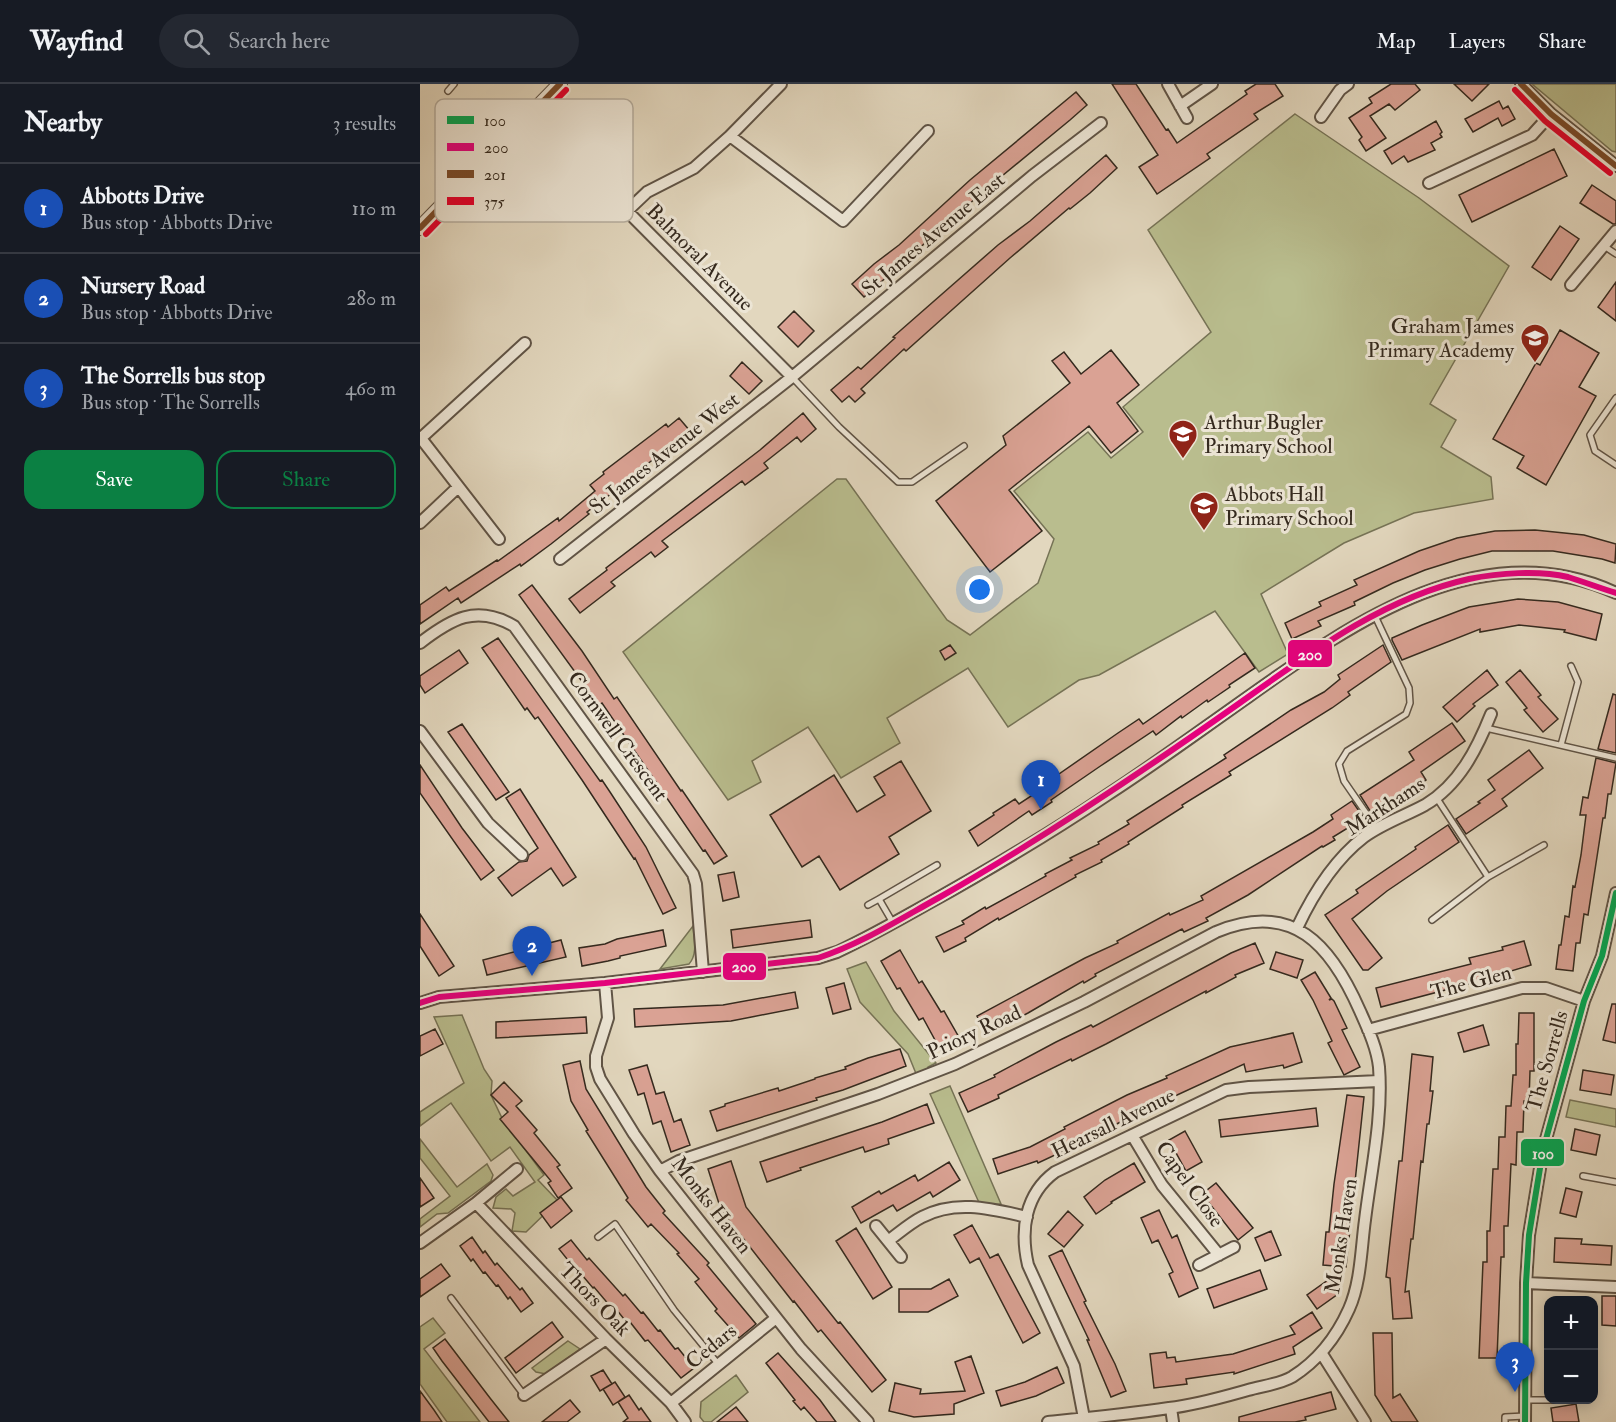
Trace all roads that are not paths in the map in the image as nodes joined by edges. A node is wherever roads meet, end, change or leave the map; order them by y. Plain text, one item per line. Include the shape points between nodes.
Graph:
1 (454, 84) edge
2 (560, 84) edge
3 (782, 84) edge
4 (1168, 84) edge
5 (1212, 84) edge
6 (1348, 84) edge
7 (1521, 84) edge
8 (448, 91) dead end
9 (545, 99) edge
10 (1180, 106) junction
11 (1551, 114) junction
12 (1321, 117) dead end
13 (1187, 118) dead end
14 (1101, 123) dead end
15 (928, 131) dead end
16 (730, 136) junction
17 (1616, 166) edge
18 (1429, 183) dead end
19 (633, 205) edge
20 (435, 212) edge
21 (633, 217) edge
22 (420, 228) edge
23 (1616, 231) edge
24 (1604, 246) junction
25 (1616, 254) edge
26 (1571, 285) dead end
27 (525, 343) dead end
28 (792, 377) junction
29 (1616, 398) edge
30 (420, 438) edge
31 (964, 446) dead end
32 (1616, 465) edge
33 (457, 488) junction
34 (420, 523) edge
35 (499, 539) dead end
36 (560, 559) dead end
37 (1616, 593) edge
38 (1375, 616) junction
39 (420, 643) edge
40 (1571, 666) dead end
41 (1491, 714) dead end
42 (1485, 728) junction
43 (420, 731) edge
44 (1561, 745) junction
45 (1616, 758) edge
46 (1436, 797) junction
47 (1377, 829) junction
48 (1544, 845) dead end
49 (522, 855) dead end
50 (937, 865) dead end
51 (1488, 877) junction
52 (1616, 894) edge
53 (879, 899) junction
54 (868, 906) dead end
55 (1432, 920) dead end
56 (893, 923) junction
57 (1297, 928) junction
58 (703, 972) junction
59 (605, 983) junction
60 (1584, 1001) junction
61 (420, 1002) edge
62 (1368, 1030) junction
63 (1379, 1081) junction
64 (1132, 1135) junction
65 (517, 1169) dead end
66 (660, 1171) junction
67 (1583, 1176) dead end
68 (1616, 1182) edge
69 (476, 1203) junction
70 (1027, 1217) junction
71 (876, 1226) dead end
72 (598, 1237) dead end
73 (888, 1241) junction
74 (420, 1244) edge
75 (1234, 1247) dead end
76 (1219, 1255) junction
77 (901, 1257) dead end
78 (1200, 1265) dead end
79 (1526, 1283) junction
80 (1616, 1287) edge
81 (451, 1298) dead end
82 (776, 1318) junction
83 (606, 1339) junction
84 (1322, 1354) junction
85 (718, 1365) junction
86 (524, 1395) joint
87 (1525, 1400) junction
88 (1544, 1400) edge
89 (671, 1403) junction
90 (1172, 1408) junction
91 (1084, 1418) junction
92 (1525, 1419) edge
93 (685, 1422) edge
94 (868, 1422) edge
95 (1048, 1422) edge
96 (1173, 1422) edge
97 (1365, 1422) edge
98 (1505, 1422) edge

1 - 8 lane
2 - 9 street
3 - 16 street
4 - 10 street
5 - 10 street
6 - 12 street
7 - 11 street
10 - 13 street
11 - 17 street
11 - 18 street via 1532,135
14 - 28 street, St James Avenue East
15 - 16 street via 843,221
16 - 19 street via 694,168 647,192
20 - 22 street
21 - 28 street, Balmoral Avenue
23 - 24 street
24 - 25 lane
24 - 26 street
27 - 30 street
28 - 31 lane via 839,428 898,482 912,482
28 - 36 street, St James Avenue West
29 - 32 lane via 1590,435 1594,451
30 - 33 street
33 - 34 street
33 - 35 street
37 - 38 street via 1586,582 1542,574 1483,575 1435,588
38 - 47 lane via 1409,688 1410,703 1406,714 1347,751 1339,764 1344,781
38 - 56 street via 1306,655 1107,796
39 - 58 street, Cornwell Crescent via 444,624 475,615 501,618 514,626 693,874
40 - 44 lane via 1578,681
41 - 42 street, Markhams
42 - 44 lane
42 - 46 street, Markhams via 1468,762
43 - 49 street via 488,823
44 - 45 lane
46 - 47 street, Markhams
46 - 51 lane
47 - 57 street, Markhams via 1329,873
48 - 51 lane
50 - 53 lane
51 - 55 lane
52 - 60 street, The Sorrells via 1602,956
53 - 54 lane
53 - 56 lane
56 - 58 street via 818,958
57 - 62 street, Monks Haven via 1324,950 1349,986
57 - 66 street, Priory Road via 1270,921 1232,925 955,1064
58 - 59 street
59 - 61 street via 439,997
59 - 66 street, Monks Haven via 608,1018 596,1067
60 - 62 street, The Glen via 1546,988 1522,988
60 - 79 street, The Sorrells via 1543,1150 1529,1235
62 - 63 street, Monks Haven via 1379,1066
63 - 64 street, Hearsall Avenue via 1226,1090
63 - 84 street, Monks Haven via 1356,1289 1341,1326
64 - 70 street, Hearsall Avenue via 1055,1172 1031,1200
64 - 76 street, Capel Close via 1162,1185
65 - 69 street
66 - 82 street, Monks Haven
67 - 68 lane
69 - 74 street
69 - 83 street, Thors Oak
70 - 73 street via 981,1207 955,1207 922,1217
70 - 91 street, Hearsall Avenue via 1024,1249 1028,1264 1074,1366
71 - 73 street
72 - 85 lane via 615,1224 674,1310
73 - 77 street
75 - 76 street, Capel Close
76 - 78 street, Capel Close
79 - 80 street
79 - 87 street, The Sorrells
81 - 86 lane
82 - 85 street, Cedars
82 - 94 street, Monks Haven
83 - 86 street
83 - 89 street, Thors Oak
84 - 90 street, Monks Haven via 1290,1378
84 - 97 street
85 - 89 street, Cedars
87 - 88 lane
87 - 92 street, The Sorrells
89 - 93 street, Thors Oak
90 - 91 street, Monks Haven
90 - 96 street
91 - 95 street, Monks Haven
92 - 98 lane via 1505,1417

